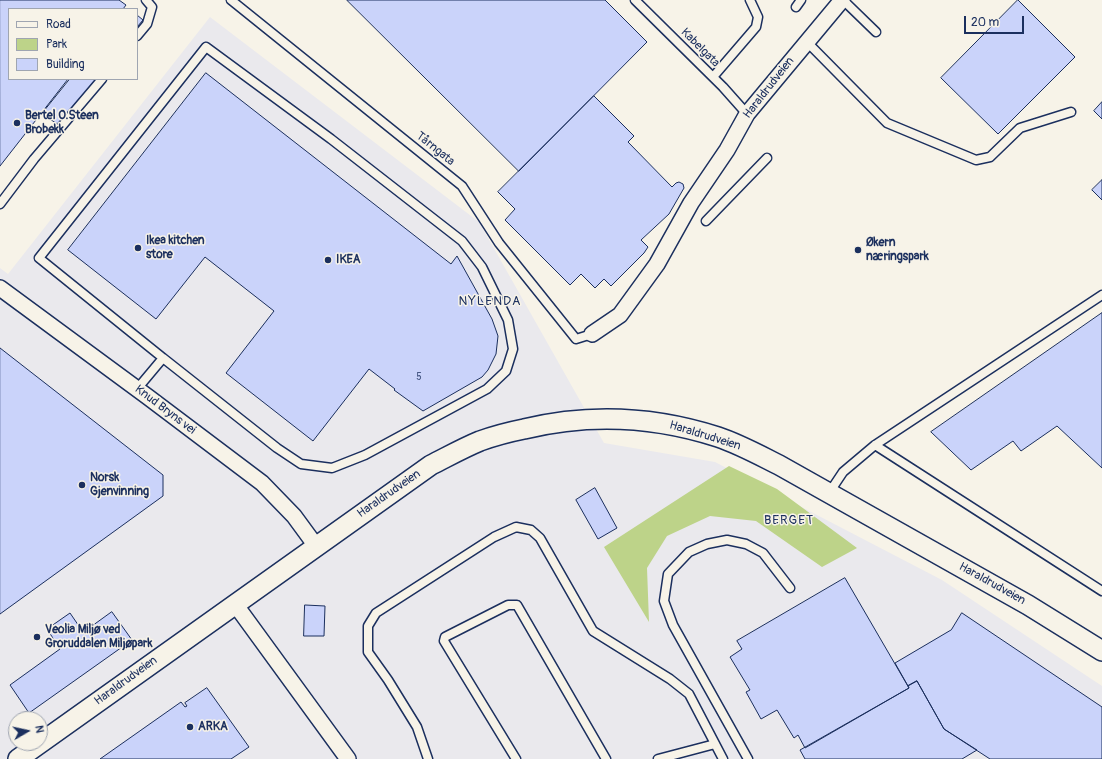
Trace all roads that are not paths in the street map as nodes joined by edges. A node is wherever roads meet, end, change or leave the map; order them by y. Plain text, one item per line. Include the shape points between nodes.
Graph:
1 (146, 0) edge
2 (231, 0) edge
3 (635, 0) edge
4 (750, 0) edge
5 (842, 0) edge
6 (876, 32) dead end
7 (138, 35) edge
8 (806, 41) junction
9 (712, 77) junction
10 (101, 80) edge
11 (1071, 112) dead end
12 (747, 114) junction
13 (767, 158) dead end
14 (0, 204) edge
15 (706, 221) dead end
16 (0, 288) edge
17 (1102, 295) edge
18 (592, 334) joint
19 (163, 358) junction
20 (137, 389) junction
21 (875, 446) junction
22 (828, 493) junction
23 (316, 546) junction
24 (790, 588) dead end
25 (1102, 591) edge
26 (235, 604) junction
27 (1102, 651) edge
28 (715, 744) junction
29 (18, 759) edge
30 (348, 759) edge
31 (428, 759) edge
32 (516, 759) edge
33 (606, 759) edge
34 (658, 759) edge
35 (723, 759) edge
36 (748, 759) edge

1 - 7 lane via 152,7 147,24
2 - 18 lane, Tårngata via 462,186 499,243 576,339
3 - 9 lane, Kabelgata
4 - 9 lane via 758,17 756,27
5 - 6 lane
5 - 8 street, Haraldrudveien
8 - 11 lane via 887,122 976,160 990,157 1020,128
8 - 12 street, Haraldrudveien
9 - 12 lane, Kabelgata
10 - 14 lane via 34,159
12 - 18 street, Haraldrudveien via 727,150 691,203 657,264 620,316
13 - 15 lane
16 - 20 street, Knud Bryns vei
17 - 21 lane
19 - 19 lane via 39,258 206,47 462,240 482,267 508,320 513,349 506,372 488,389 365,455 332,468 301,464
19 - 20 lane
20 - 23 street, Knud Bryns vei via 262,483 294,516
21 - 22 lane via 843,472
21 - 25 lane
22 - 23 street, Haraldrudveien via 779,464 749,450 686,428 660,422 626,419 562,421 507,432 454,453 404,483
22 - 27 street, Haraldrudveien via 1028,604
23 - 26 street, Haraldrudveien
24 - 36 lane via 763,553 746,544 727,540 707,544 689,552 668,574 664,600 673,625
26 - 29 street, Haraldrudveien
26 - 30 street
28 - 31 lane via 689,694 670,679 593,631 540,538 531,530 516,527 494,537 376,613 368,626 368,652 417,727
28 - 34 lane
28 - 35 lane
32 - 33 lane via 444,641 445,637 512,604 517,605

